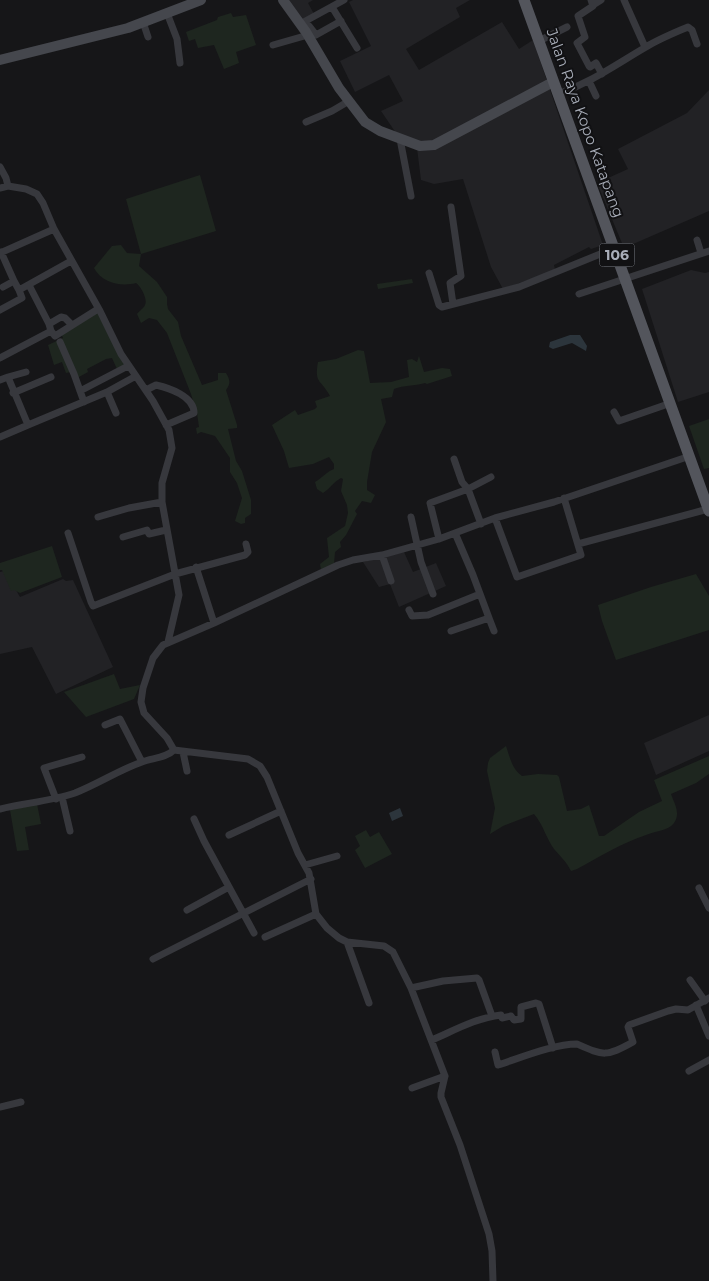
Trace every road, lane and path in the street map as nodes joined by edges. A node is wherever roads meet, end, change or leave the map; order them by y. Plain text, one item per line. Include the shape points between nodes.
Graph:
1 (201, 0) edge
2 (283, 0) edge
3 (344, 0) edge
4 (524, 0) edge
5 (601, 0) edge
6 (624, 0) edge
7 (592, 2) edge
8 (332, 7) junction
9 (167, 13) junction
10 (341, 21) junction
11 (144, 22) junction
12 (567, 27) dead end
13 (306, 28) junction
14 (148, 36) dead end
15 (539, 41) junction
16 (697, 44) dead end
17 (273, 45) dead end
18 (645, 47) junction
19 (357, 48) dead end
20 (0, 60) edge
21 (180, 62) dead end
22 (602, 74) junction
23 (553, 82) junction
24 (589, 82) junction
25 (558, 94) junction
26 (596, 96) dead end
27 (349, 101) junction
28 (306, 122) dead end
29 (400, 139) junction
30 (0, 167) edge
31 (8, 186) junction
32 (0, 188) edge
33 (411, 196) dead end
34 (451, 208) dead end
35 (54, 229) junction
36 (697, 240) dead end
37 (615, 248) junction
38 (709, 251) edge
39 (0, 252) edge
40 (701, 253) junction
41 (71, 261) junction
42 (429, 273) dead end
43 (625, 278) junction
44 (14, 281) junction
45 (28, 286) junction
46 (4, 287) dead end
47 (19, 290) junction
48 (579, 294) dead end
49 (453, 304) junction
50 (98, 309) junction
51 (0, 310) edge
52 (72, 325) junction
53 (50, 328) junction
54 (60, 342) dead end
55 (0, 358) edge
56 (128, 366) junction
57 (26, 372) dead end
58 (136, 376) junction
59 (8, 377) junction
60 (51, 377) dead end
61 (0, 380) edge
62 (146, 390) junction
63 (80, 391) junction
64 (107, 392) junction
65 (14, 394) junction
66 (84, 402) junction
67 (671, 403) junction
68 (614, 412) dead end
69 (116, 413) dead end
70 (166, 424) junction
71 (28, 425) junction
72 (0, 437) edge
73 (690, 456) junction
74 (454, 458) dead end
75 (491, 477) dead end
76 (468, 489) junction
77 (706, 489) edge
78 (564, 498) junction
79 (162, 502) junction
80 (709, 510) edge
81 (98, 516) dead end
82 (411, 517) dead end
83 (495, 518) junction
84 (481, 524) junction
85 (166, 530) junction
86 (68, 532) dead end
87 (455, 534) junction
88 (123, 537) dead end
89 (439, 539) junction
90 (246, 544) dead end
91 (578, 544) junction
92 (418, 545) junction
93 (382, 556) junction
94 (196, 567) junction
95 (175, 574) junction
96 (391, 581) dead end
97 (433, 594) dead end
98 (480, 594) junction
99 (409, 610) dead end
100 (489, 618) junction
101 (214, 623) junction
102 (451, 631) dead end
103 (494, 631) dead end
104 (168, 642) junction
105 (105, 725) dead end
106 (174, 750) junction
107 (183, 752) junction
108 (82, 757) dead end
109 (142, 762) junction
110 (187, 771) dead end
111 (59, 798) junction
112 (0, 809) edge
113 (281, 811) junction
114 (194, 819) dead end
115 (70, 831) dead end
116 (228, 835) dead end
117 (337, 856) dead end
118 (305, 865) junction
119 (310, 879) junction
120 (229, 887) junction
121 (700, 888) dead end
122 (709, 908) edge
123 (187, 910) dead end
124 (243, 914) junction
125 (316, 914) junction
126 (254, 933) dead end
127 (265, 937) dead end
128 (347, 942) junction
129 (153, 959) dead end
130 (690, 980) dead end
131 (411, 988) junction
132 (707, 999) edge
133 (369, 1003) dead end
134 (696, 1005) junction
135 (492, 1016) junction
136 (709, 1036) edge
137 (432, 1040) junction
138 (553, 1048) junction
139 (495, 1052) dead end
140 (709, 1060) edge
141 (689, 1071) dead end
142 (445, 1076) junction
143 (412, 1088) dead end
144 (21, 1102) dead end
145 (0, 1107) edge
146 (493, 1281) edge

1 - 9 street
2 - 13 street
3 - 8 street
4 - 15 main road, Jalan Raya Kopo Katapang / 106
5 - 7 street
6 - 18 street
7 - 22 street via 578,16 585,38 577,43 589,66 596,64
8 - 10 street
8 - 13 street
9 - 11 street
9 - 21 street via 177,39
10 - 13 street via 316,35
10 - 19 street
11 - 14 street
11 - 20 street
12 - 15 street
13 - 17 street
13 - 27 street
15 - 23 main road, Jalan Raya Kopo Katapang / 106
16 - 18 street via 688,27
18 - 22 street
22 - 24 street
23 - 25 main road, Jalan Raya Kopo Katapang / 106
23 - 29 street via 434,144 424,146
24 - 25 street
24 - 26 street
25 - 37 main road, Jalan Raya Kopo Katapang / 106
27 - 28 street
27 - 29 street via 369,125
29 - 33 street
30 - 31 street
31 - 32 street
31 - 35 street via 36,194
34 - 49 street via 461,276 450,283
35 - 39 street
35 - 41 street
36 - 40 street
37 - 43 main road, Jalan Raya Kopo Katapang / 106
37 - 49 street via 519,287
38 - 40 street
39 - 44 street
40 - 43 street
41 - 45 street
41 - 50 street
42 - 49 street via 439,305
43 - 48 street
43 - 67 main road, Jalan Raya Kopo Katapang / 106
44 - 46 street
44 - 47 street
45 - 47 street
45 - 53 street
47 - 51 street via 22,298
50 - 52 street
50 - 56 street
52 - 53 street via 61,317
52 - 53 street via 55,336
53 - 55 street
54 - 63 street
56 - 58 street
56 - 63 street
57 - 59 street
58 - 62 street
58 - 64 street
59 - 61 street
59 - 65 street
60 - 65 street
62 - 70 street
62 - 70 street via 156,385 166,388 181,394 193,406 194,413
63 - 66 street
64 - 66 street
64 - 69 street
65 - 71 street
66 - 71 street
67 - 68 street via 619,421
67 - 73 main road, Jalan Raya Kopo Katapang / 106
70 - 79 street via 172,448 162,483
71 - 72 street
73 - 77 main road, Jalan Raya Kopo Katapang / 106
73 - 78 street
74 - 76 street via 462,482
75 - 76 street
76 - 84 street
76 - 89 street via 430,503
77 - 80 main road, Jalan Raya Kopo Katapang / 106
78 - 83 street
78 - 91 street
79 - 81 street
79 - 85 street
80 - 91 street
82 - 92 street
83 - 84 street
83 - 91 street via 516,577 581,555
84 - 87 street
85 - 88 street via 149,534 147,530
85 - 95 street
86 - 95 street via 93,606
87 - 89 street
87 - 98 street
89 - 92 street
90 - 94 street via 248,552 245,555
92 - 93 street
92 - 97 street
93 - 96 street
93 - 101 street via 346,562
94 - 95 street
94 - 101 street
95 - 104 street via 179,595
98 - 99 street via 424,616 412,616
98 - 100 street
100 - 102 street
100 - 103 street
101 - 104 street
104 - 106 street via 158,649 153,658 141,702 144,713
105 - 109 street via 120,719
106 - 107 street
106 - 109 street
107 - 110 street
107 - 113 street via 252,760 264,772
108 - 111 street via 44,768
109 - 111 street
111 - 112 street
111 - 115 street
113 - 116 street
113 - 118 street
114 - 120 street
117 - 118 street
118 - 119 street
119 - 124 street
119 - 125 street
120 - 123 street
120 - 124 street
121 - 122 street
124 - 126 street
124 - 129 street
125 - 127 street
125 - 128 street via 332,933
128 - 131 street via 389,948
128 - 133 street
130 - 132 street
131 - 135 street via 477,978
131 - 137 street
132 - 134 street
134 - 136 street
134 - 138 street via 688,1010 668,1011 629,1025 633,1042 608,1054 577,1044
135 - 137 street
135 - 138 street via 521,1019 521,1007 538,1003
137 - 142 street
138 - 139 street via 498,1065
140 - 141 street
142 - 143 street
142 - 146 street via 441,1098 490,1234
144 - 145 street

